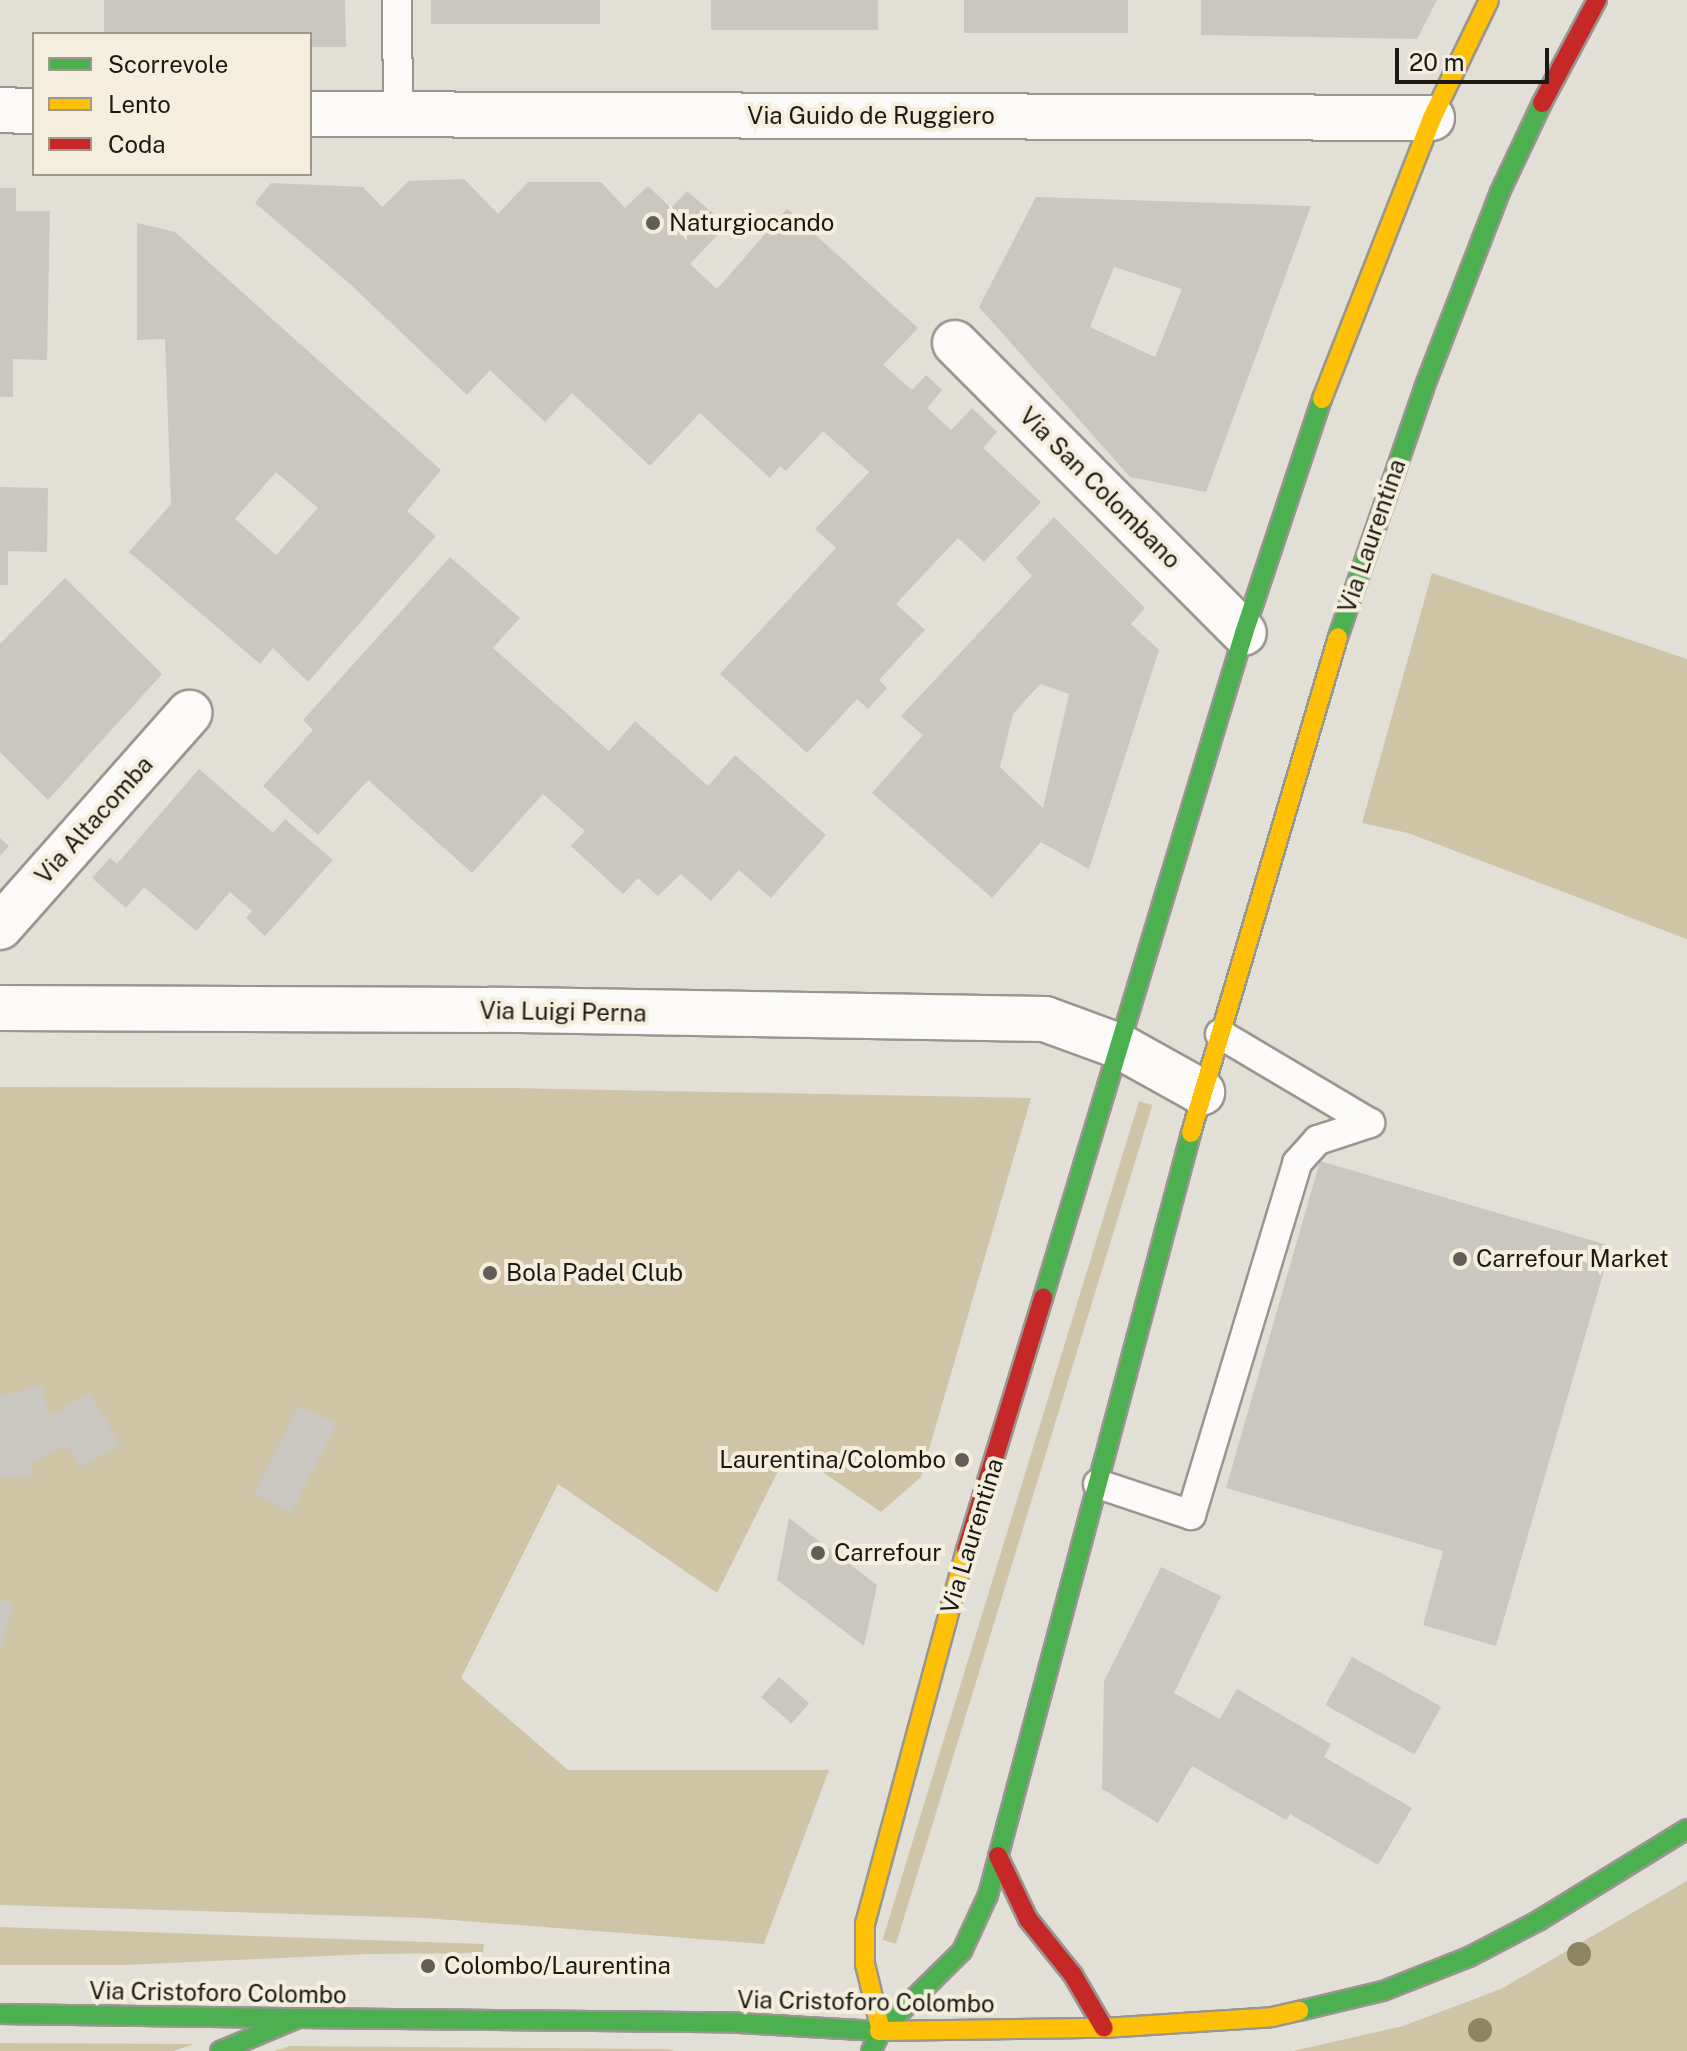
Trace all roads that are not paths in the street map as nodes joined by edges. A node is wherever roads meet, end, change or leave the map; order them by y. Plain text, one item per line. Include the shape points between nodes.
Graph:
1 (397, 0) edge
2 (1489, 0) edge
3 (1597, 0) edge
4 (0, 110) edge
5 (32, 111) edge
6 (312, 114) edge
7 (398, 115) junction
8 (1432, 118) junction
9 (955, 343) dead end
10 (1244, 633) junction
11 (189, 713) dead end
12 (0, 927) edge
13 (0, 1008) edge
14 (1220, 1034) junction
15 (1121, 1047) junction
16 (1202, 1092) junction
17 (1098, 1484) junction
18 (1687, 1829) edge
19 (998, 1856) junction
20 (0, 2014) edge
21 (298, 2018) junction
22 (1104, 2028) junction
23 (881, 2031) junction
24 (220, 2051) edge
25 (871, 2051) edge

1 - 7 lane
2 - 8 main road, Via Laurentina
3 - 14 main road, Via Laurentina via 1500,192 1419,402 1349,600
4 - 5 street
6 - 7 street, Via Guido de Ruggiero
7 - 8 street, Via Guido de Ruggiero
8 - 10 main road, Via Laurentina via 1338,351
9 - 10 street, Via San Colombano
10 - 15 main road, Via Laurentina
11 - 12 street, Via Altacomba
13 - 15 street, Via Luigi Perna via 1045,1019
14 - 16 main road, Via Laurentina
14 - 17 lane via 1370,1123 1318,1140 1297,1163 1191,1515
15 - 16 street
15 - 23 main road, Via Laurentina via 951,1601 880,1858 865,1924 865,1964
16 - 17 main road, Via Laurentina
17 - 19 main road, Via Laurentina
18 - 22 main road, Via Cristoforo Colombo via 1538,1921 1469,1957 1383,1991 1272,2017
19 - 22 main road via 1028,1919 1073,1975
19 - 23 main road, Via Laurentina via 980,1916 962,1951
20 - 21 main road, Via Cristoforo Colombo
21 - 23 main road, Via Cristoforo Colombo via 739,2023
21 - 24 main road
22 - 23 main road, Via Cristoforo Colombo
23 - 25 main road, Via Laurentina

